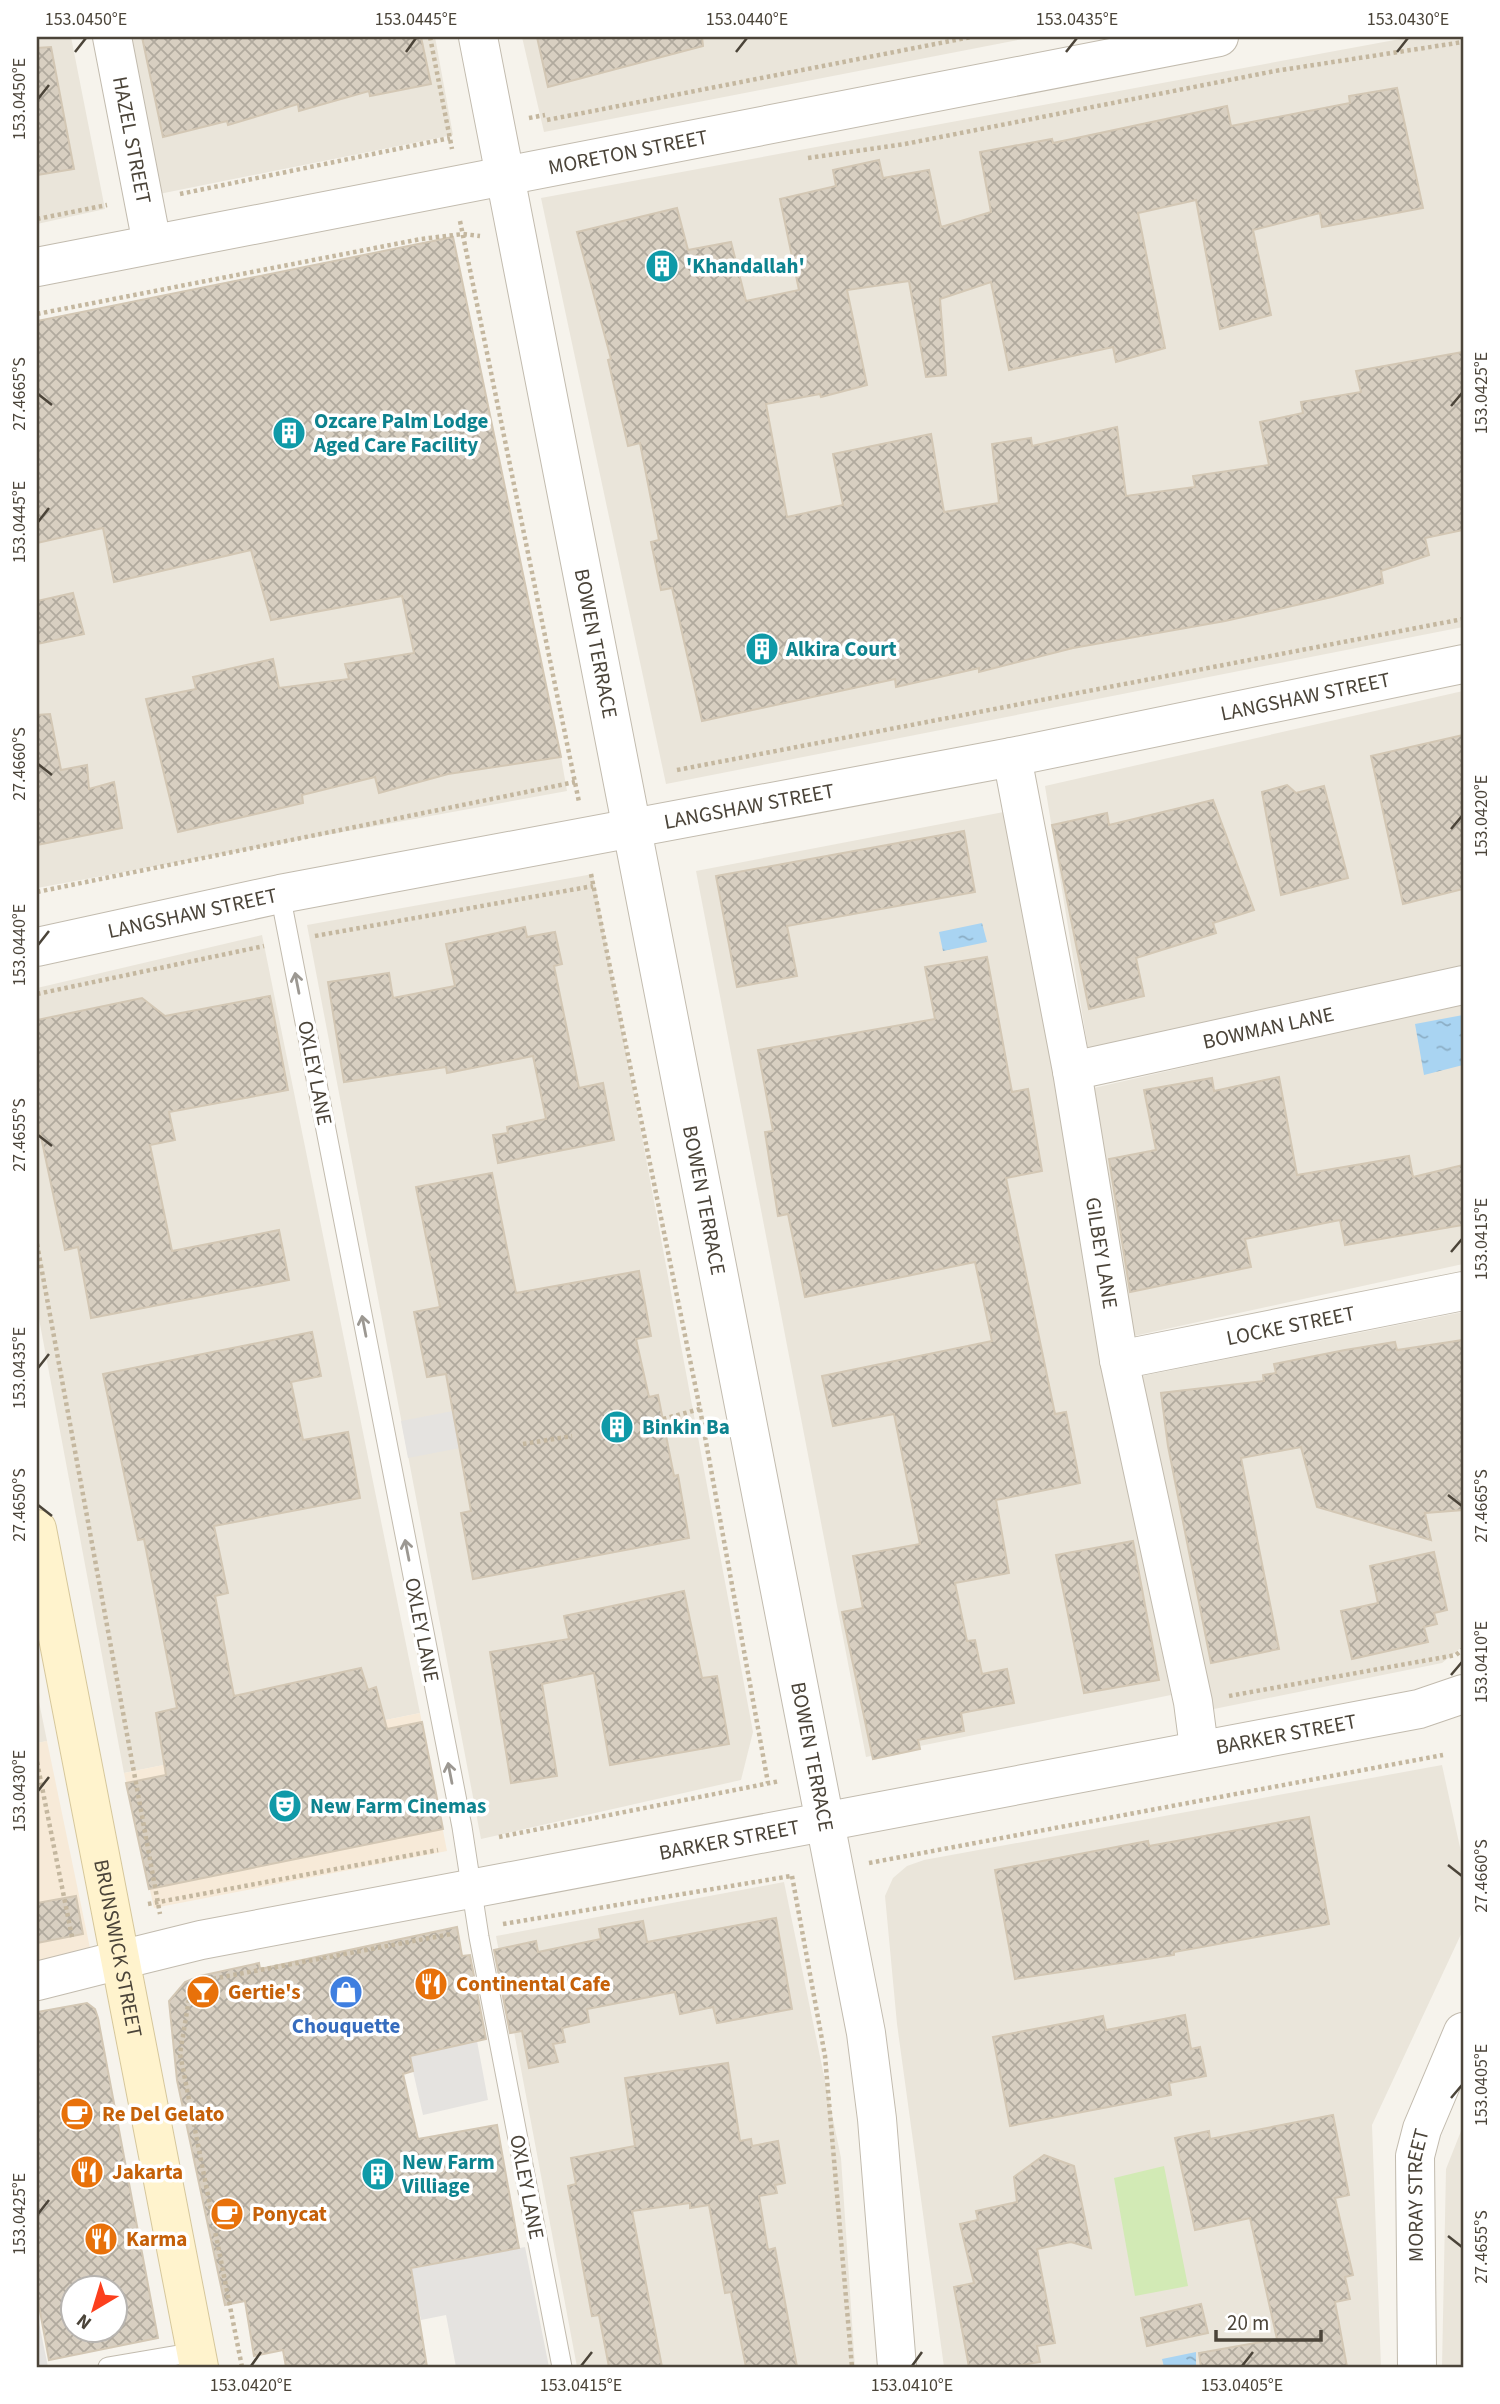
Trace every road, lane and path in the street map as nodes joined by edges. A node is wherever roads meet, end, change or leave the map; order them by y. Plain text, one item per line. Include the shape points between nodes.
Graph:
1 (112, 37) edge
2 (430, 37) edge
3 (478, 37) edge
4 (971, 37) edge
5 (1212, 37) edge
6 (1463, 42) edge
7 (529, 118) dead end
8 (450, 138) junction
9 (452, 150) dead end
10 (802, 159) dead end
11 (505, 175) junction
12 (174, 196) dead end
13 (116, 203) dead end
14 (37, 219) edge
15 (459, 220) dead end
16 (463, 234) junction
17 (480, 236) dead end
18 (152, 244) junction
19 (37, 267) edge
20 (37, 314) edge
21 (1463, 619) edge
22 (1463, 664) edge
23 (1012, 757) junction
24 (677, 770) dead end
25 (575, 782) junction
26 (579, 803) dead end
27 (631, 827) junction
28 (590, 869) dead end
29 (593, 886) junction
30 (37, 892) edge
31 (280, 894) junction
32 (313, 936) dead end
33 (265, 946) dead end
34 (37, 947) edge
35 (1463, 985) edge
36 (37, 994) edge
37 (1072, 1071) junction
38 (37, 1244) edge
39 (1463, 1291) edge
40 (1119, 1360) junction
41 (700, 1409) junction
42 (663, 1419) dead end
43 (572, 1436) dead end
44 (523, 1444) dead end
45 (37, 1529) edge
46 (1463, 1648) edge
47 (1463, 1694) edge
48 (1217, 1698) dead end
49 (1199, 1748) junction
50 (1443, 1755) dead end
51 (37, 1762) edge
52 (780, 1780) dead end
53 (768, 1783) junction
54 (825, 1821) junction
55 (499, 1837) dead end
56 (439, 1849) dead end
57 (868, 1863) dead end
58 (803, 1874) dead end
59 (792, 1876) junction
60 (472, 1888) junction
61 (158, 1902) junction
62 (145, 1905) dead end
63 (160, 1914) dead end
64 (491, 1927) dead end
65 (456, 1933) dead end
66 (73, 1941) dead end
67 (120, 1961) junction
68 (37, 1981) edge
69 (1463, 2032) edge
70 (198, 2359) edge
71 (108, 2367) edge
72 (242, 2367) edge
73 (562, 2367) edge
74 (852, 2367) edge
75 (897, 2367) edge
76 (1417, 2367) edge

1 - 18 street, HAZEL STREET
2 - 8 path
3 - 11 street, BOWEN TERRACE
4 - 7 path
5 - 11 street, MORETON STREET
6 - 10 path via 1275,71 905,144
8 - 9 path
8 - 12 path
11 - 18 street, MORETON STREET
11 - 27 street, BOWEN TERRACE
13 - 14 path
15 - 16 path
16 - 17 path
16 - 20 path
16 - 25 path
18 - 19 street, MORETON STREET
21 - 24 path
22 - 23 street, LANGSHAW STREET
23 - 27 street, LANGSHAW STREET
23 - 37 street, GILBEY LANE
25 - 26 path
25 - 30 path
27 - 31 street, LANGSHAW STREET
27 - 54 street, BOWEN TERRACE
28 - 29 path
29 - 32 path
29 - 41 path
31 - 34 street, LANGSHAW STREET
60 -> 31 lane, OXLEY LANE
33 - 36 path
35 - 37 street, BOWMAN LANE
37 - 40 street, GILBEY LANE
38 - 61 path
39 - 40 street, LOCKE STREET
40 - 49 street, GILBEY LANE
41 - 42 path
41 - 53 path
43 - 44 path
45 - 67 main road, BRUNSWICK STREET
46 - 48 path via 1456,1655
47 - 49 street, BARKER STREET via 1419,1709
49 - 54 street, BARKER STREET
50 - 57 path
51 - 66 path
52 - 53 path
53 - 55 path
54 - 60 street, BARKER STREET
54 - 75 street, BOWEN TERRACE via 866,2033
56 - 61 path
58 - 59 path
59 - 64 path
59 - 74 path via 825,2056
60 - 67 street, BARKER STREET via 201,1940
60 - 73 lane, OXLEY LANE
61 - 62 path
61 - 63 path
65 - 72 path via 212,1979 189,1999 180,2054
67 - 68 street, BARKER STREET
67 - 70 main road, BRUNSWICK STREET
69 - 76 street, MORAY STREET via 1415,2156
70 - 71 lane

